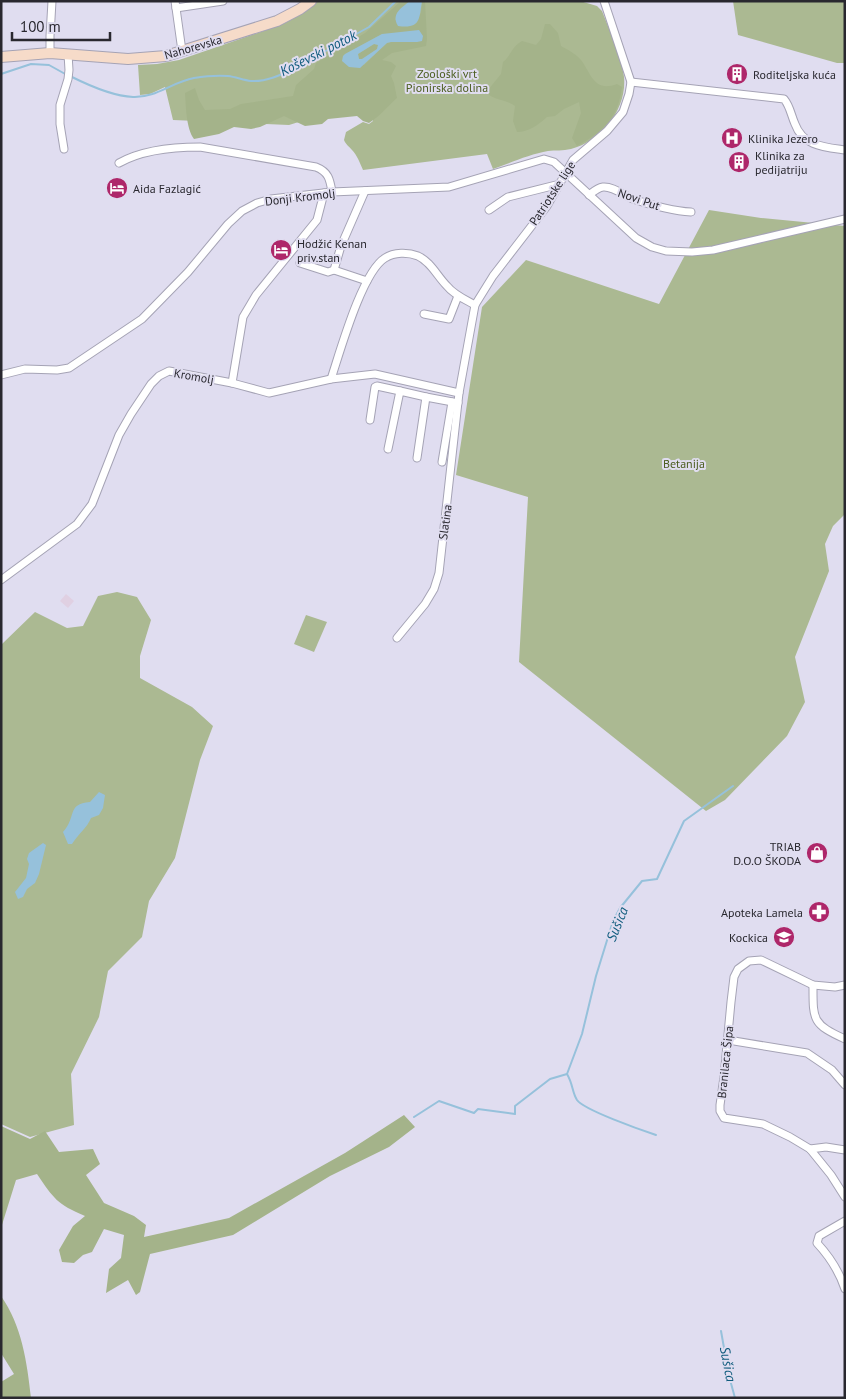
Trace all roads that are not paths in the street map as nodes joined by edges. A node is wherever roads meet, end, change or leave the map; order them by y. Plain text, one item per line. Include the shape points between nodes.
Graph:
1 (52, 1) edge
2 (223, 1) edge
3 (310, 1) edge
4 (604, 1) edge
5 (176, 5) edge
6 (182, 51) junction
7 (50, 53) junction
8 (68, 54) junction
9 (1, 56) edge
10 (631, 82) junction
11 (64, 149) dead end
12 (845, 150) edge
13 (119, 163) dead end
14 (565, 174) junction
15 (560, 184) junction
16 (366, 191) junction
17 (332, 192) junction
18 (324, 193) junction
19 (589, 196) junction
20 (489, 210) dead end
21 (691, 212) dead end
22 (845, 219) edge
23 (300, 263) dead end
24 (334, 270) junction
25 (367, 281) junction
26 (458, 296) junction
27 (475, 305) junction
28 (424, 314) dead end
29 (1, 375) edge
30 (331, 379) junction
31 (232, 383) junction
32 (400, 391) junction
33 (459, 393) junction
34 (426, 397) junction
35 (455, 402) junction
36 (370, 420) dead end
37 (388, 449) dead end
38 (417, 458) dead end
39 (442, 462) dead end
40 (1, 580) edge
41 (397, 638) dead end
42 (813, 985) junction
43 (845, 985) edge
44 (845, 1039) edge
45 (728, 1040) junction
46 (845, 1085) edge
47 (810, 1149) junction
48 (845, 1150) edge
49 (845, 1196) edge
50 (845, 1221) edge
51 (845, 1289) edge

1 - 7 street
2 - 5 street
3 - 6 street, Nahorevska via 277,21
4 - 10 street
5 - 6 street
6 - 8 street, Nahorevska via 166,56 128,59
7 - 8 street, Nahorevska
7 - 9 street, Nahorevska
8 - 11 street via 68,79 60,105
10 - 12 street via 784,99 804,139 821,147
10 - 14 street, Patriotske lige via 623,112 608,131 573,160
13 - 17 street via 143,154 200,147 323,170 328,174
14 - 15 street, Patriotske lige
14 - 16 street, Donji Kromolj via 554,162 544,159 450,187
14 - 19 street
15 - 20 street via 508,197
15 - 27 street, Patriotske lige
16 - 17 street, Donji Kromolj
16 - 24 street
17 - 18 street, Donji Kromolj
18 - 29 street, Donji Kromolj via 272,199 242,211 142,319 68,368 25,369
18 - 31 street via 317,220 243,317
19 - 21 street, Novi Put via 606,187 657,206
19 - 22 street via 644,244 674,252 713,250
23 - 24 street via 328,272
24 - 25 street
25 - 26 street via 385,258 410,254 427,263
25 - 30 street
26 - 27 street
26 - 28 street via 450,319
27 - 33 street, Patriotske lige
30 - 31 street, Kromolj via 269,393
30 - 33 street, Kromolj via 375,374
31 - 40 street, Kromolj via 169,371 159,376 119,434 92,504 77,524
32 - 34 street
32 - 36 street via 375,387
32 - 37 street
33 - 35 street, Slatina
34 - 35 street
34 - 38 street
35 - 39 street
35 - 41 street, Slatina via 439,573 425,604
42 - 43 street, Branilaca Šipa
42 - 44 street via 815,1018 820,1026
42 - 45 street, Branilaca Šipa via 761,960 743,964 734,977
45 - 46 street via 807,1053 832,1070
45 - 47 street, Branilaca Šipa via 720,1105 724,1118 762,1124
47 - 48 street
47 - 49 street, Branilaca Šipa
50 - 51 street via 819,1236 817,1242 831,1259

